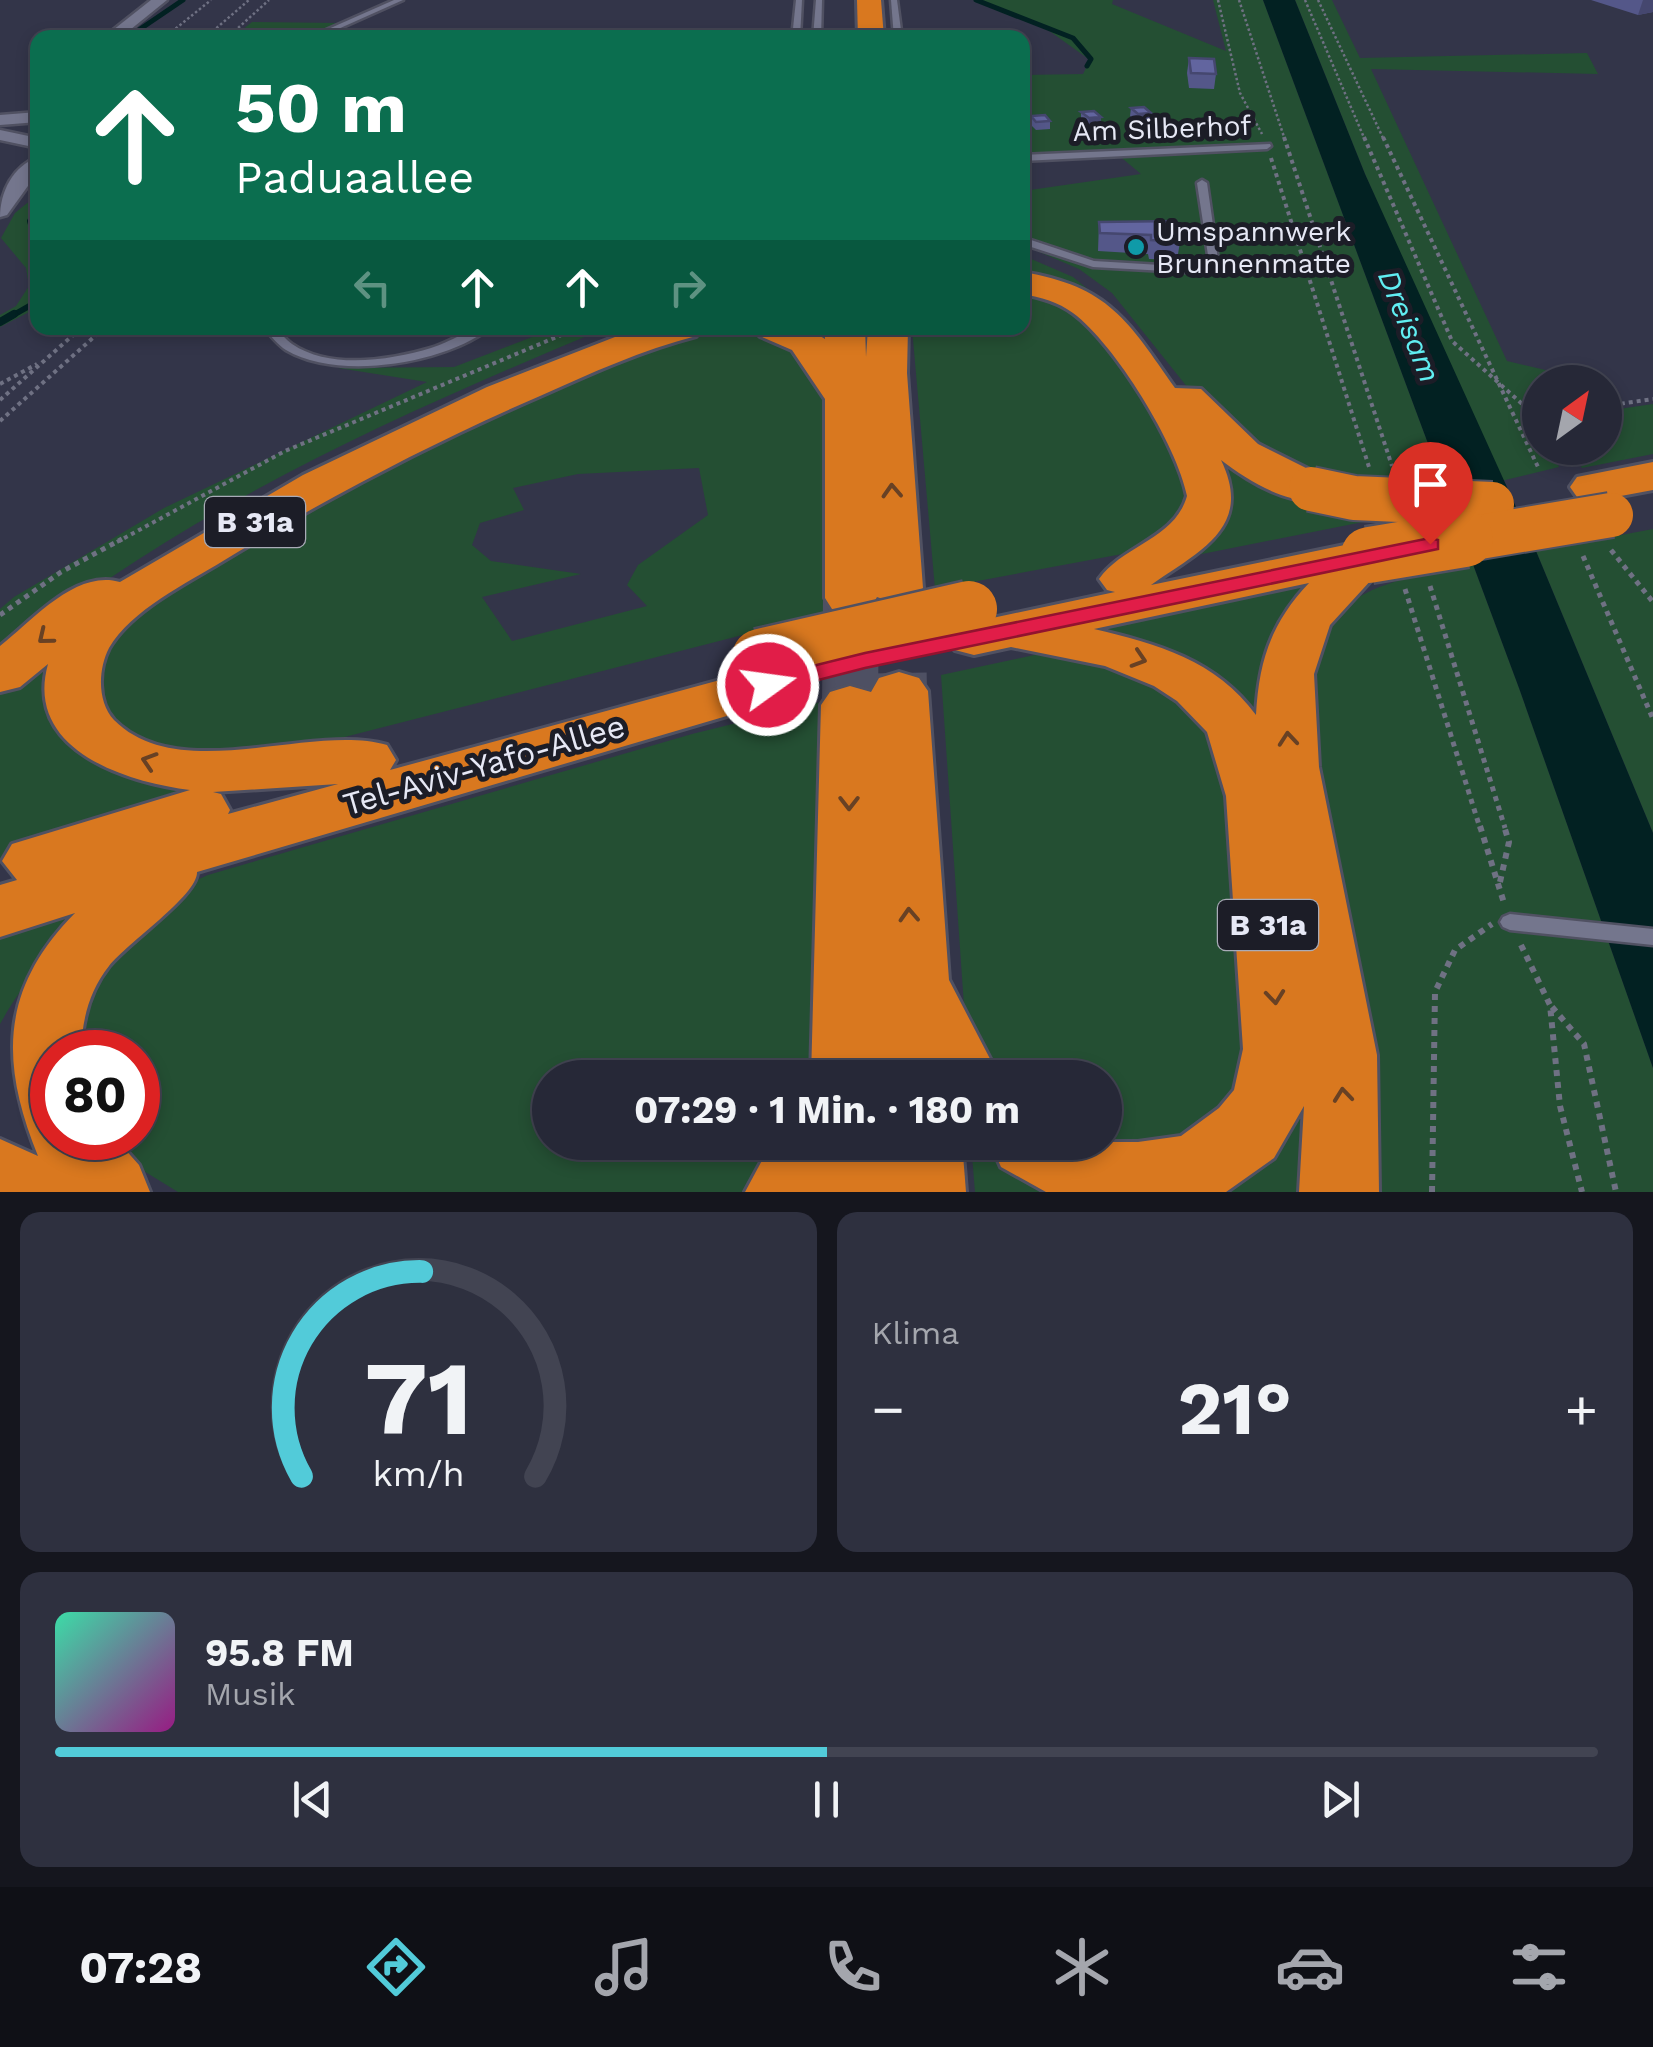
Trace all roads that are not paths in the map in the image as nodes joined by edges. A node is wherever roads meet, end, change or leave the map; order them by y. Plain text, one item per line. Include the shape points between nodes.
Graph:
1 (160, 0) edge
2 (400, 0) edge
3 (799, 0) edge
4 (818, 0) edge
5 (845, 0) edge
6 (868, 0) edge
7 (894, 0) edge
8 (121, 30) edge
9 (330, 30) edge
10 (797, 30) edge
11 (817, 30) edge
12 (844, 30) edge
13 (870, 30) edge
14 (897, 30) edge
15 (30, 118) edge
16 (0, 123) edge
17 (30, 127) edge
18 (0, 135) edge
19 (30, 141) edge
20 (1268, 146) road end
21 (1030, 158) edge
22 (30, 169) edge
23 (1202, 182) dead end
24 (0, 211) edge
25 (1030, 242) edge
26 (1030, 255) edge
27 (1030, 286) edge
28 (276, 335) edge
29 (471, 335) edge
30 (607, 335) edge
31 (656, 335) edge
32 (790, 335) edge
33 (845, 335) edge
34 (888, 335) edge
35 (845, 397) junction
36 (1653, 476) edge
37 (1492, 504) junction
38 (1601, 510) edge
39 (1390, 562) junction
40 (1125, 578) junction
41 (898, 588) tunnel mouth
42 (851, 598) tunnel mouth
43 (984, 626) junction
44 (764, 671) junction
45 (0, 674) edge
46 (366, 760) junction
47 (224, 839) junction
48 (0, 872) edge
49 (0, 911) edge
50 (1510, 922) road end
51 (1653, 937) edge
52 (912, 978) junction
53 (850, 1060) edge
54 (918, 1060) edge
55 (954, 1060) edge
56 (805, 1160) edge
57 (850, 1160) edge
58 (924, 1160) edge
59 (1061, 1160) edge
60 (0, 1176) edge
61 (26, 1192) edge
62 (110, 1192) edge
63 (785, 1192) edge
64 (850, 1192) edge
65 (926, 1192) edge
66 (1338, 1192) edge

1 - 8 street
2 - 9 lane
3 - 10 lane
4 - 11 lane
5 - 12 highway
6 - 13 highway
7 - 14 lane
15 - 16 street
16 - 17 street
18 - 19 street
20 - 21 lane, Am Silberhof
22 - 24 street
23 - 25 lane via 1216,272 1116,267
26 - 37 highway, bridge via 1101,290 1223,442 1252,463 1311,489 1354,498
27 - 40 highway via 1068,294 1093,310 1145,377 1206,476 1211,494 1199,522
28 - 29 lane via 296,349 359,362 434,354
30 -> 45 highway via 429,413 246,505 86,603
46 -> 31 highway, B 31a via 246,774 140,759 102,742 80,719 70,684 76,656 100,624 135,596 293,499 506,394
32 - 35 highway via 807,342
33 - 35 highway
41 -> 34 highway
35 - 42 highway
36 - 38 highway
37 - 38 highway
37 - 39 highway, bridge
38 - 39 highway, bridge
39 - 40 highway
39 - 43 highway
66 -> 39 highway via 1346,1126 1334,1011 1292,778 1284,681 1293,642 1310,612
40 - 43 highway
43 - 44 highway, Tel-Aviv-Yafo-Allee
43 -> 59 highway, B 31a via 1143,658 1198,687 1223,710 1253,774 1279,1036 1274,1090 1245,1136 1207,1164 1158,1178 1110,1178
44 - 46 highway, Tel-Aviv-Yafo-Allee
44 - 47 highway, Tel-Aviv-Yafo-Allee
46 - 48 highway, Tel-Aviv-Yafo-Allee
47 - 49 highway, Tel-Aviv-Yafo-Allee
47 - 62 highway via 100,919 46,968 17,1011 2,1054 11,1098 36,1140
50 - 51 lane
52 -> 53 highway via 874,698
52 - 54 highway
52 - 55 highway
56 - 63 highway
57 - 64 highway
58 - 65 highway
60 - 61 highway

